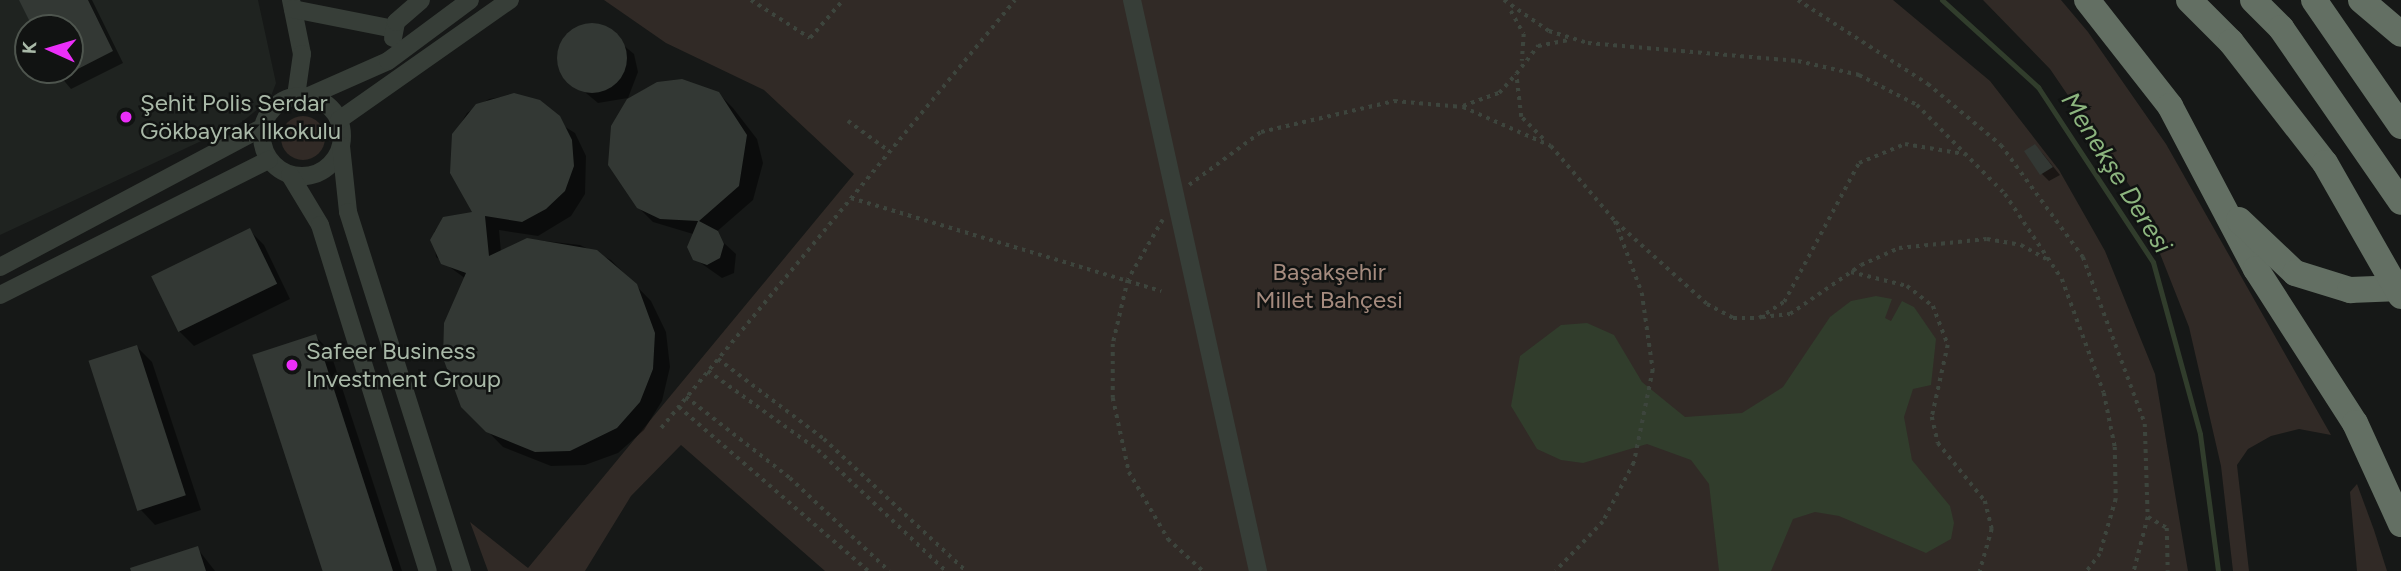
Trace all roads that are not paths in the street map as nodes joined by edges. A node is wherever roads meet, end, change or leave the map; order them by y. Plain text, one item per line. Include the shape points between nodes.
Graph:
1 (421, 0) edge
2 (470, 0) edge
3 (510, 0) edge
4 (1132, 0) edge
5 (2087, 0) edge
6 (2189, 0) edge
7 (2253, 0) edge
8 (2314, 0) edge
9 (2361, 0) edge
10 (292, 5) edge
11 (394, 29) junction
12 (2401, 34) edge
13 (388, 61) junction
14 (303, 96) junction
15 (339, 120) junction
16 (2401, 126) edge
17 (263, 127) junction
18 (341, 146) junction
19 (269, 160) junction
20 (290, 175) junction
21 (2401, 202) edge
22 (2222, 204) junction
23 (0, 267) edge
24 (2401, 288) edge
25 (0, 295) edge
26 (2401, 296) edge
27 (2401, 524) edge
28 (428, 571) edge
29 (462, 571) edge
30 (1258, 571) edge

1 - 11 street
2 - 13 street
3 - 15 street
4 - 30 street
5 - 22 highway via 2170,106
6 - 26 highway, bridge via 2231,41 2325,163
7 - 21 highway via 2281,28
8 - 16 highway
9 - 12 highway
10 - 11 street
10 - 14 street via 302,54
11 - 13 street
13 - 14 street
14 - 15 street
14 - 17 street via 275,106
15 - 18 street
17 - 19 street
17 - 23 street
18 - 20 street via 316,174
18 - 29 street via 348,212
19 - 20 street
19 - 25 street
20 - 28 street via 320,225
22 - 24 highway via 2295,273 2350,290
22 - 27 highway via 2355,423

